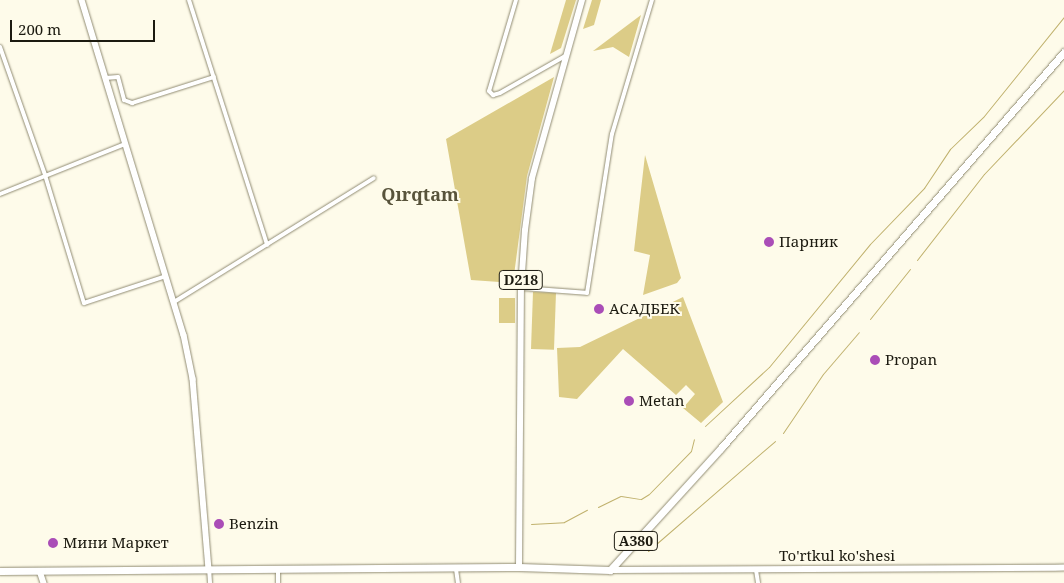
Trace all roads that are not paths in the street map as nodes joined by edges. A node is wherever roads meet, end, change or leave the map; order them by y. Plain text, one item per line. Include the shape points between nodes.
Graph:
1 (82, 0) edge
2 (189, 0) edge
3 (516, 0) edge
4 (582, 0) edge
5 (652, 0) edge
6 (0, 47) edge
7 (1064, 52) edge
8 (565, 56) junction
9 (214, 77) junction
10 (105, 78) junction
11 (126, 144) junction
12 (45, 176) junction
13 (374, 178) dead end
14 (0, 194) edge
15 (267, 245) junction
16 (166, 276) junction
17 (521, 288) junction
18 (174, 302) junction
19 (519, 567) junction
20 (209, 568) junction
21 (756, 568) junction
22 (1064, 568) edge
23 (456, 569) junction
24 (40, 570) junction
25 (278, 570) junction
26 (610, 570) junction
27 (0, 571) edge
28 (44, 583) edge
29 (210, 583) edge
30 (278, 583) edge
31 (458, 583) edge
32 (758, 583) edge

1 - 10 street
2 - 9 street
3 - 8 street via 488,92 493,95 500,93
4 - 8 main road, D218
5 - 17 street via 612,134 588,293
6 - 12 street
7 - 26 highway, A380 via 728,441
8 - 17 main road, D218 via 532,178
9 - 10 street via 132,103 124,100 118,78
9 - 15 street
10 - 11 street
11 - 12 street
11 - 16 street
12 - 14 street
12 - 16 street via 84,303
13 - 15 street
15 - 18 street
16 - 18 street
17 - 19 main road, D218
18 - 20 street via 193,379
19 - 23 highway, A380
19 - 26 highway, A380
20 - 24 highway, A380
20 - 25 highway, A380
20 - 29 street
21 - 22 main road, To'rtkul ko'shesi
21 - 26 main road, To'rtkul ko'shesi
21 - 32 street
23 - 25 highway, A380
23 - 31 street
24 - 27 highway, A380
24 - 28 street
25 - 30 street

